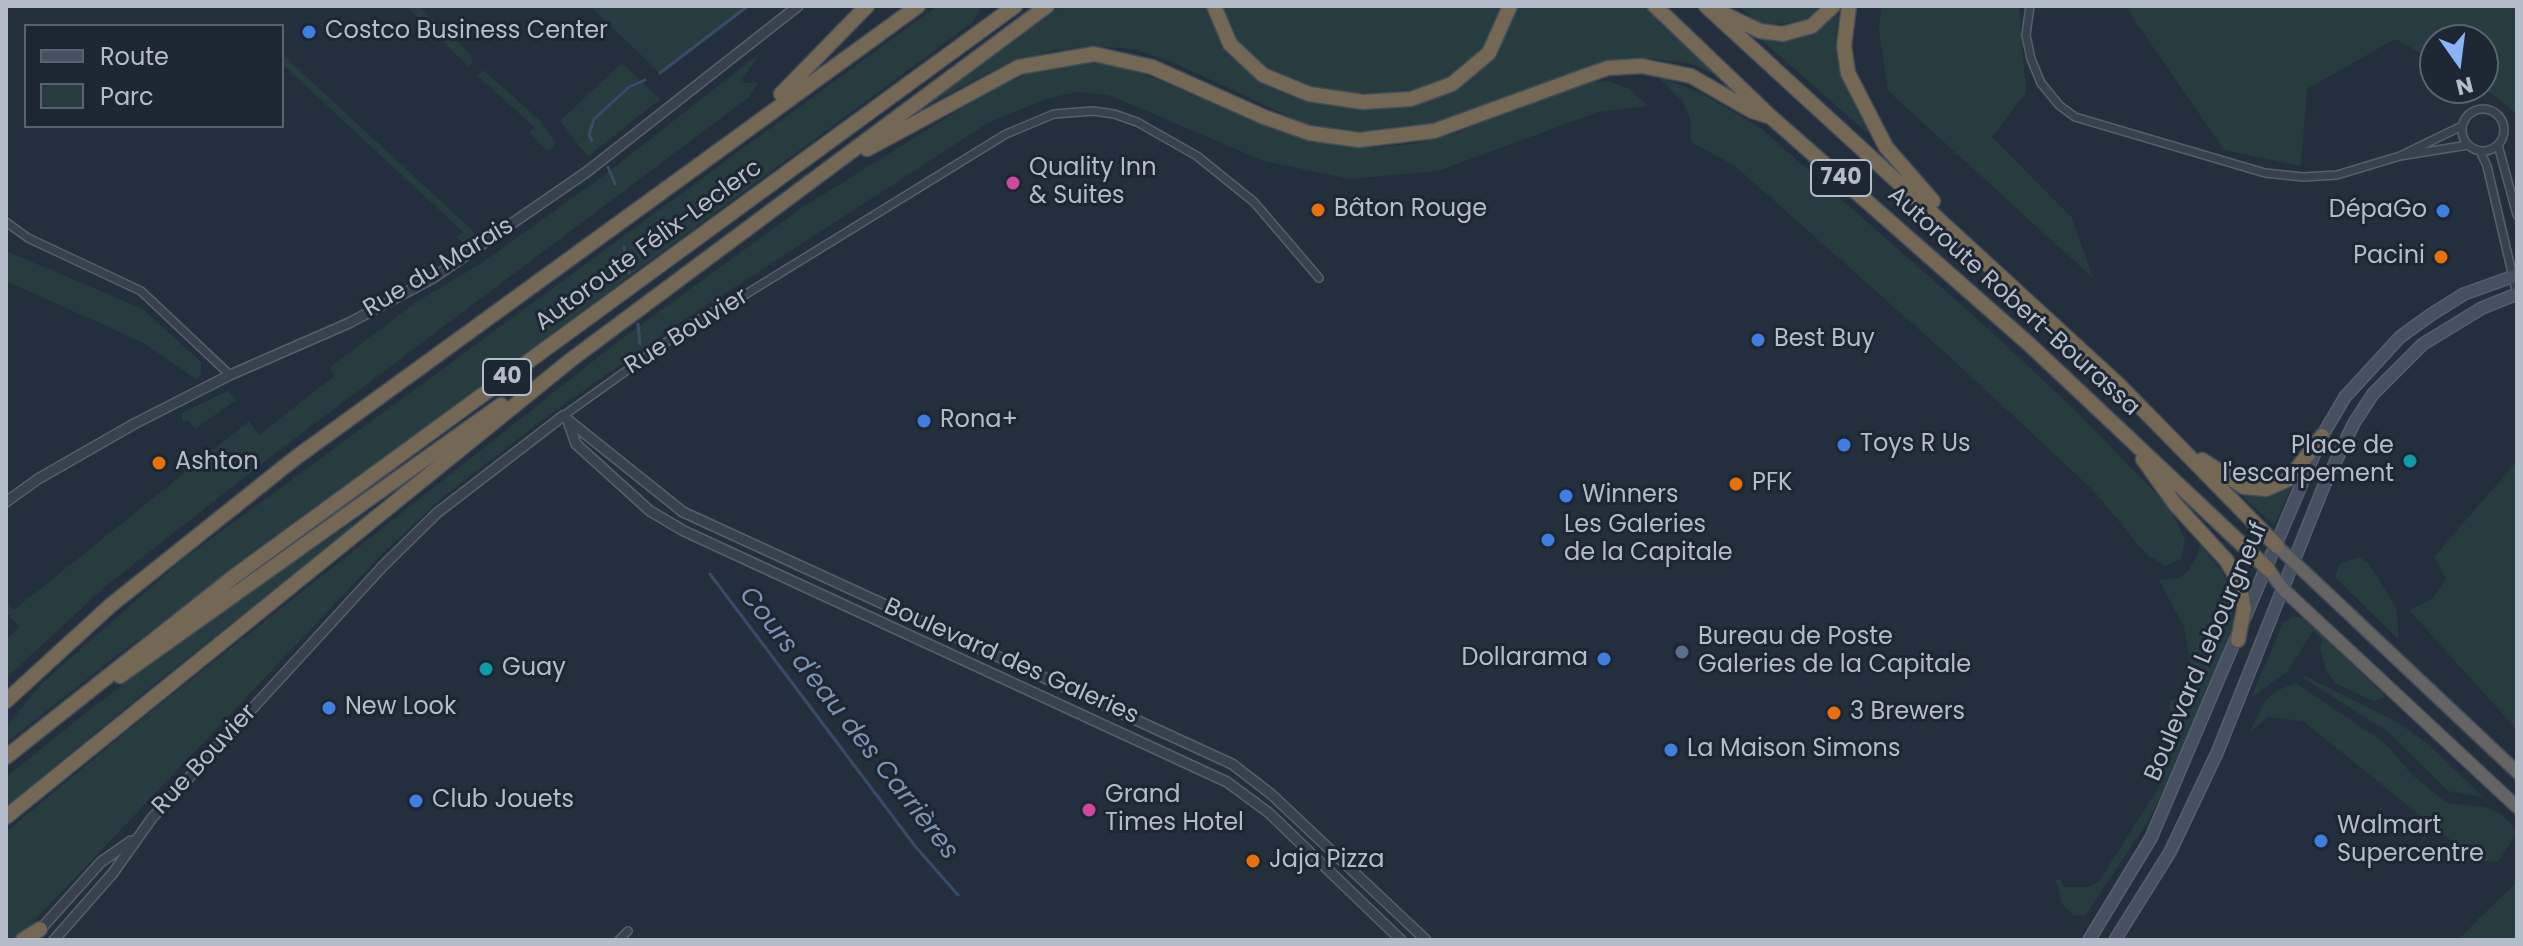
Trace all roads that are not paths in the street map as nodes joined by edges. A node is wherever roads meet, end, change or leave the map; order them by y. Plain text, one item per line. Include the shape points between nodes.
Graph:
1 (798, 6) edge
2 (867, 6) edge
3 (918, 6) edge
4 (1015, 6) edge
5 (1047, 6) edge
6 (1214, 6) edge
7 (1510, 6) edge
8 (1655, 6) edge
9 (1708, 6) edge
10 (1833, 6) edge
11 (1849, 6) edge
12 (2030, 6) edge
13 (1771, 117) junction
14 (2462, 126) junction
15 (747, 127) junction
16 (2468, 145) junction
17 (2498, 145) junction
18 (2480, 151) junction
19 (2400, 156) junction
20 (817, 176) junction
21 (2517, 215) edge
22 (6, 222) edge
23 (1975, 249) junction
24 (2515, 276) edge
25 (1319, 278) dead end
26 (2517, 294) edge
27 (572, 359) junction
28 (230, 375) junction
29 (566, 420) junction
30 (2124, 432) junction
31 (2322, 436) junction
32 (2182, 447) junction
33 (6, 502) edge
34 (2277, 546) junction
35 (2294, 561) junction
36 (2268, 569) junction
37 (2283, 589) junction
38 (2238, 640) junction
39 (9, 697) edge
40 (6, 757) edge
41 (2517, 772) edge
42 (2517, 807) edge
43 (6, 817) edge
44 (134, 839) junction
45 (628, 931) dead end
46 (35, 935) edge
47 (23, 940) edge
48 (54, 940) edge
49 (619, 940) edge
50 (1401, 940) edge
51 (1426, 940) edge
52 (2089, 940) edge
53 (2115, 940) edge

1 - 28 street, Rue du Marais via 588,171 433,278 349,323
2 - 15 highway
3 - 15 highway, Autoroute Félix-Leclerc / 40
4 - 40 highway, Autoroute Félix-Leclerc / 40 via 236,575
5 - 20 highway
6 - 7 highway via 1230,44 1263,75 1309,94 1363,102 1411,99 1452,84 1489,53
8 - 13 highway, Autoroute Robert-Bourassa / 740
9 - 10 highway via 1760,31 1783,34 1812,26
9 - 23 highway, Autoroute Robert-Bourassa / 740
11 - 23 highway via 1844,46 1861,103 1886,147
12 - 19 street via 2026,35 2031,59 2041,83 2075,117 2265,173 2337,175
13 - 20 highway via 1691,76 1642,66 1608,68 1434,131 1359,140 1309,133 1131,60 1070,55 991,79
13 - 30 highway, Autoroute Robert-Bourassa / 740
14 - 16 street
14 - 17 street via 2476,110 2496,114 2503,125
14 - 19 street
15 - 39 highway, Autoroute Félix-Leclerc / 40 via 294,459 111,605
16 - 18 street
16 - 19 street
17 - 18 street
17 - 21 street
18 - 24 street
20 - 27 highway
22 - 28 street via 28,238 141,291
23 - 32 highway, Autoroute Robert-Bourassa / 740
24 - 26 street
24 - 31 main road, Boulevard Lebourgneuf via 2464,294 2400,337 2345,397
25 - 29 street, Rue Bouvier via 1254,202 1197,156 1114,114 1054,114 1006,134 696,321
26 - 35 main road, Boulevard Lebourgneuf via 2482,308 2423,344 2373,394 2323,488
27 - 40 highway
27 - 43 highway
28 - 33 street, Rue du Marais via 134,424
29 - 44 street, Rue Bouvier via 437,513
29 - 50 street, Boulevard des Galeries via 576,444 650,511 684,531 1227,782 1269,813
29 - 51 street, Boulevard des Galeries via 683,512 1232,764
30 - 36 highway, Autoroute Robert-Bourassa / 740
30 - 38 highway via 2239,581 2244,609
31 - 32 highway via 2289,479 2266,489 2244,487
31 - 34 main road, Boulevard Lebourgneuf
32 - 34 highway, Autoroute Robert-Bourassa / 740
34 - 35 highway
34 - 36 main road, Boulevard Lebourgneuf
35 - 37 main road, Boulevard Lebourgneuf
35 - 41 highway
36 - 37 highway
36 - 38 main road, Boulevard Lebourgneuf
37 - 42 highway
37 - 53 main road, Boulevard Lebourgneuf via 2175,841
38 - 52 main road, Boulevard Lebourgneuf via 2151,838
44 - 46 street, Rue Bouvier via 101,862
44 - 48 street, Rue Bouvier via 113,873
45 - 49 street
46 - 47 highway

